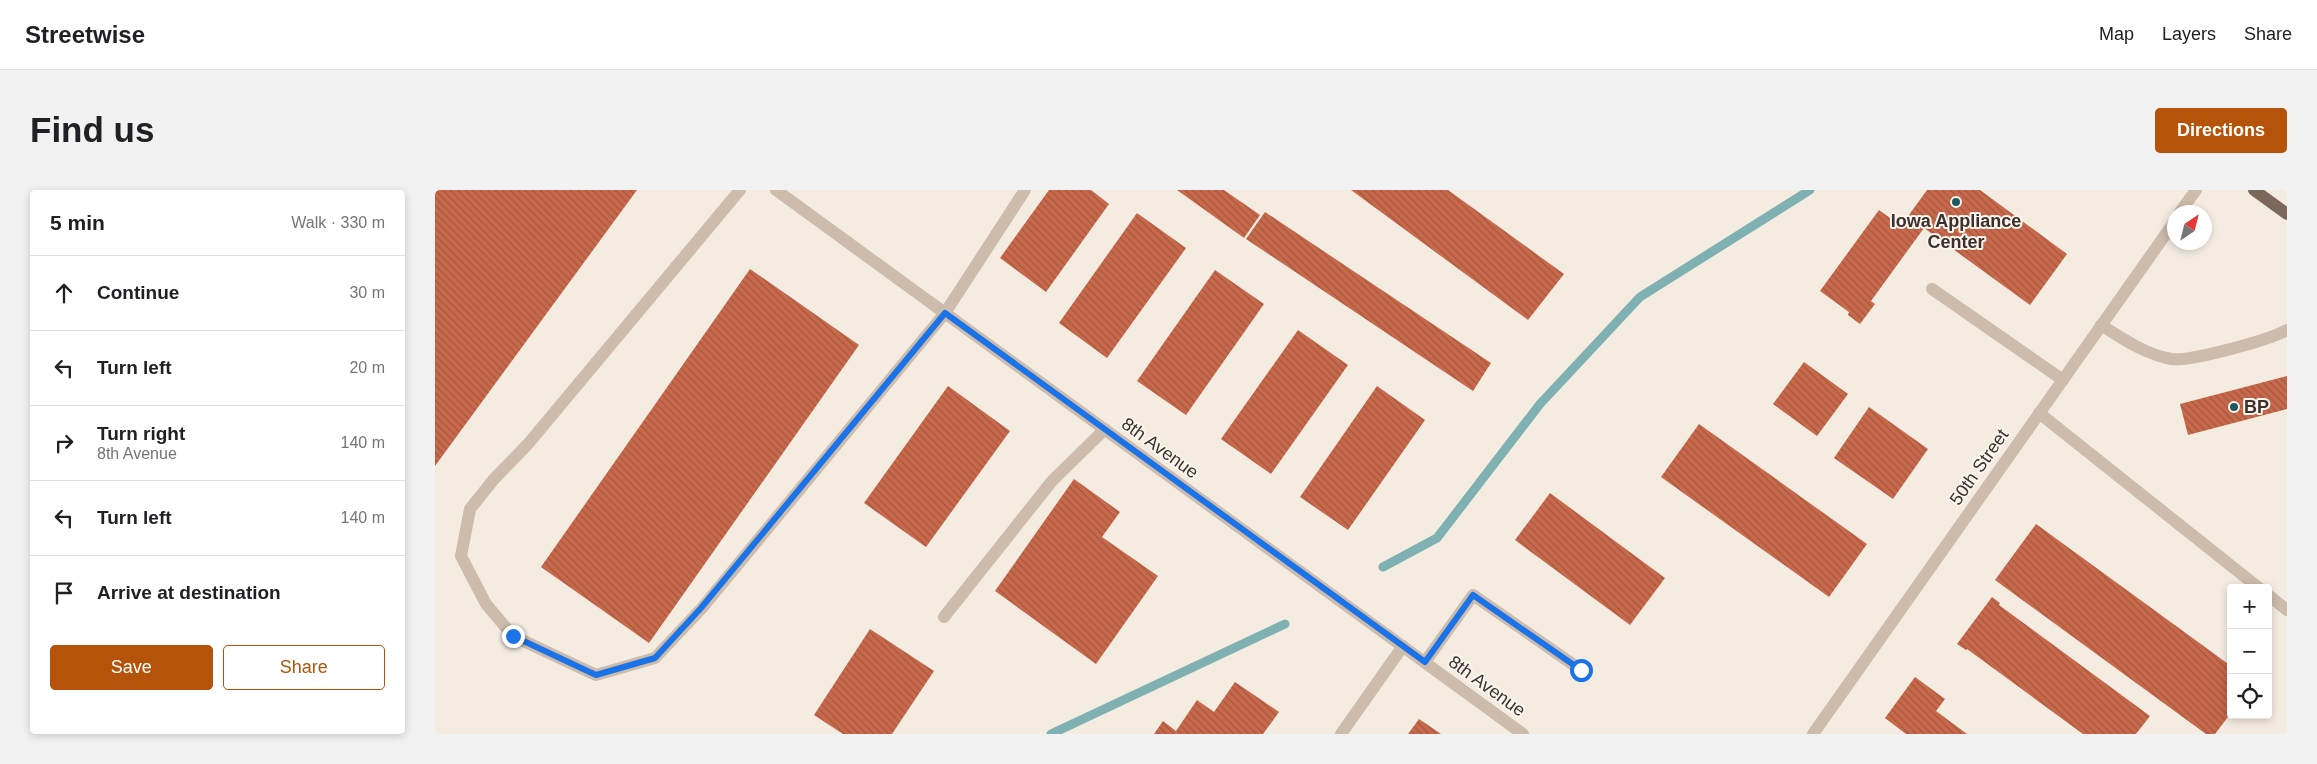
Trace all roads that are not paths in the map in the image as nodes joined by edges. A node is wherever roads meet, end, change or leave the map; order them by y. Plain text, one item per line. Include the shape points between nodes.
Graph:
1 (741, 190) edge
2 (776, 190) edge
3 (1025, 190) edge
4 (2196, 190) edge
5 (2254, 190) edge
6 (2185, 205) edge
7 (2287, 214) edge
8 (2167, 232) edge
9 (1932, 289) dead end
10 (945, 313) junction
11 (2101, 325) junction
12 (2287, 330) edge
13 (2063, 380) junction
14 (2039, 414) junction
15 (1105, 429) junction
16 (2254, 584) edge
17 (2272, 598) edge
18 (2287, 610) edge
19 (944, 617) dead end
20 (1403, 646) junction
21 (1425, 662) junction
22 (1581, 670) dead end
23 (1341, 734) edge
24 (1523, 734) edge
25 (1813, 734) edge

1 - 10 street via 470,509 461,556 486,604 513,636 596,675 655,658 701,608
2 - 10 street, 8th Avenue
3 - 10 street
4 - 6 street
5 - 7 main road
8 - 11 street, 50th Street
9 - 13 street
10 - 15 street, 8th Avenue
11 - 12 street via 2138,349 2172,360 2243,345
11 - 13 street, 50th Street
13 - 14 street, 50th Street
14 - 16 street
14 - 25 street, 50th Street
15 - 19 street via 1052,481
15 - 20 street, 8th Avenue
17 - 18 street
20 - 21 street, 8th Avenue
20 - 23 street
21 - 22 street via 1473,595
21 - 24 street, 8th Avenue

